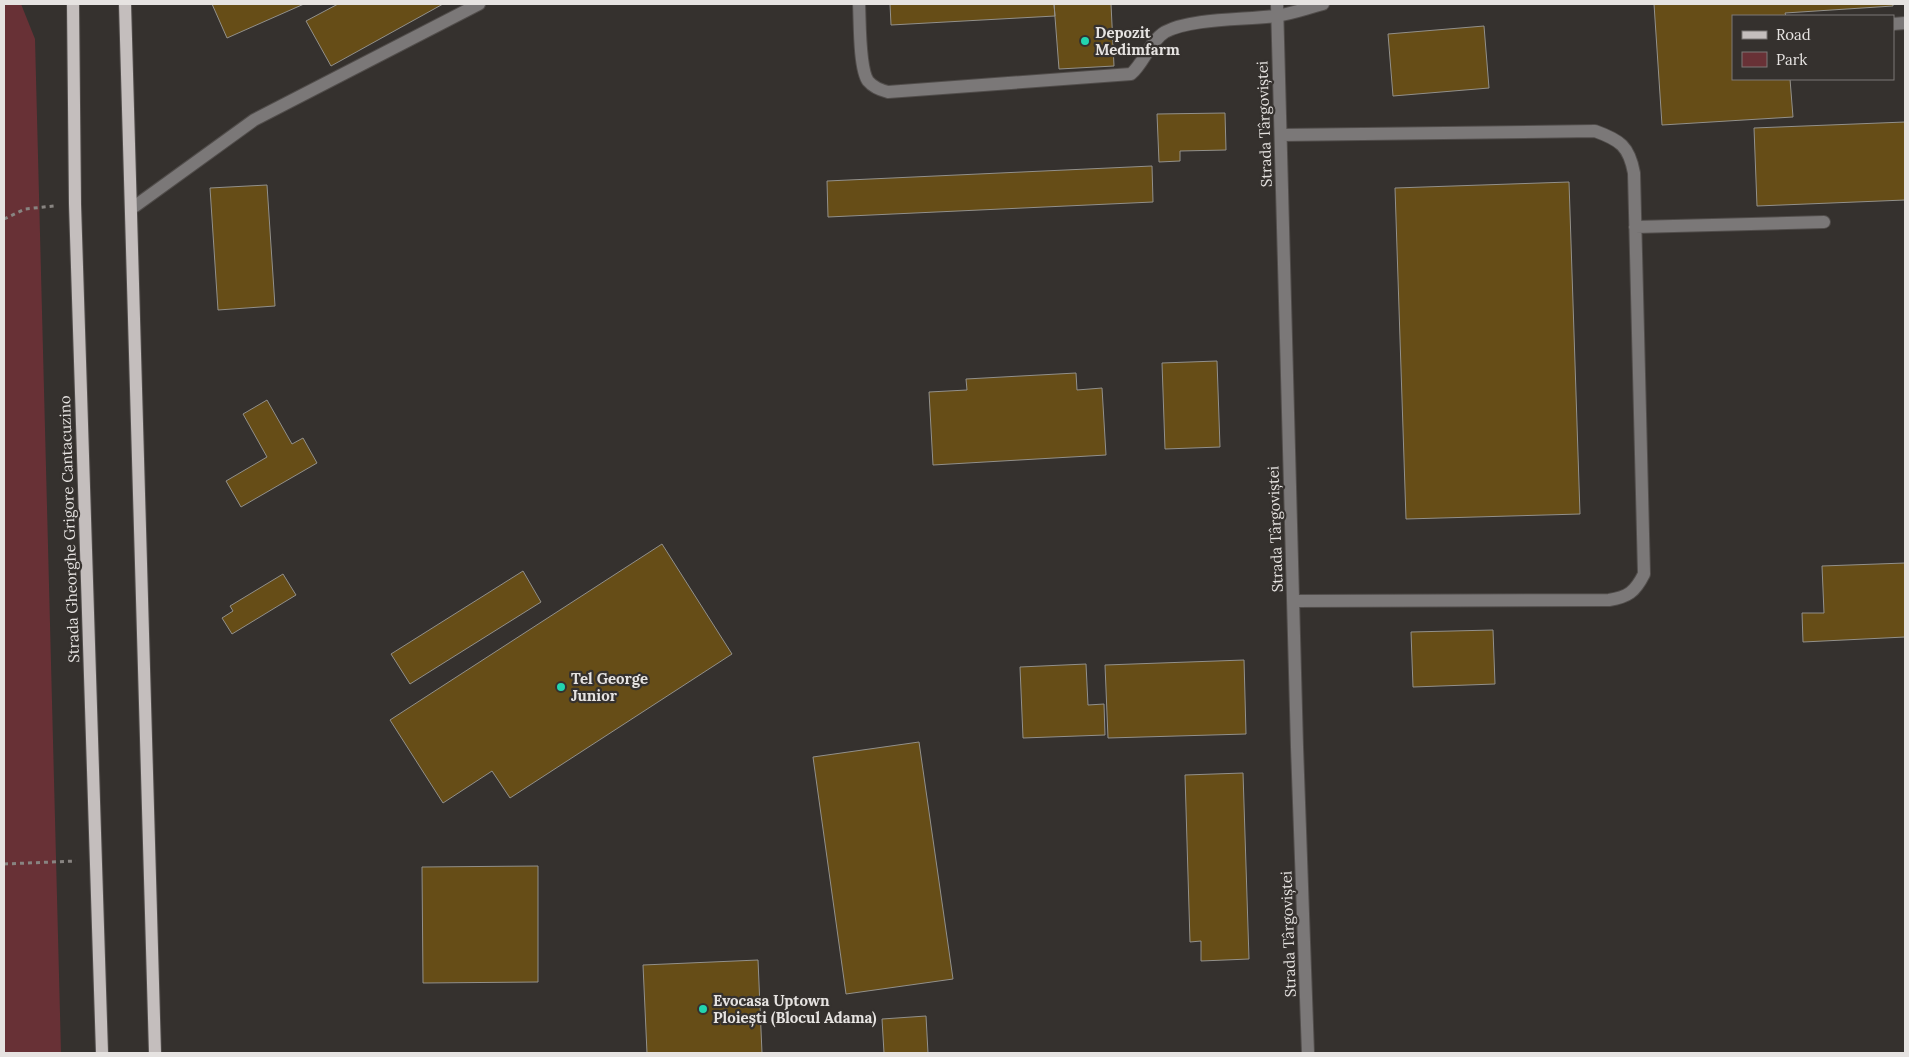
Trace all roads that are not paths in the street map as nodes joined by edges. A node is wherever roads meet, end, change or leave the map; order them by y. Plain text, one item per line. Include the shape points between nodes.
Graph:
1 (73, 4) edge
2 (125, 4) edge
3 (479, 4) edge
4 (859, 4) edge
5 (1323, 4) edge
6 (1277, 10) edge
7 (1281, 136) junction
8 (131, 209) junction
9 (1824, 222) dead end
10 (1635, 227) junction
11 (1293, 601) junction
12 (102, 1053) edge
13 (155, 1053) edge
14 (1308, 1053) edge

1 - 12 main road, Strada Gheorghe Grigore Cantacuzino via 75,204
2 - 8 main road
3 - 8 street via 254,120
4 - 6 street via 863,70 868,81 878,90 888,92 1131,74 1164,33 1191,24
5 - 6 street
6 - 7 street, Strada Târgoviștei
7 - 10 street via 1595,131 1614,138 1632,160
7 - 11 street, Strada Târgoviștei
8 - 13 main road
9 - 10 street
10 - 11 street via 1644,574 1638,586 1624,597 1609,600
11 - 14 street, Strada Târgoviștei

